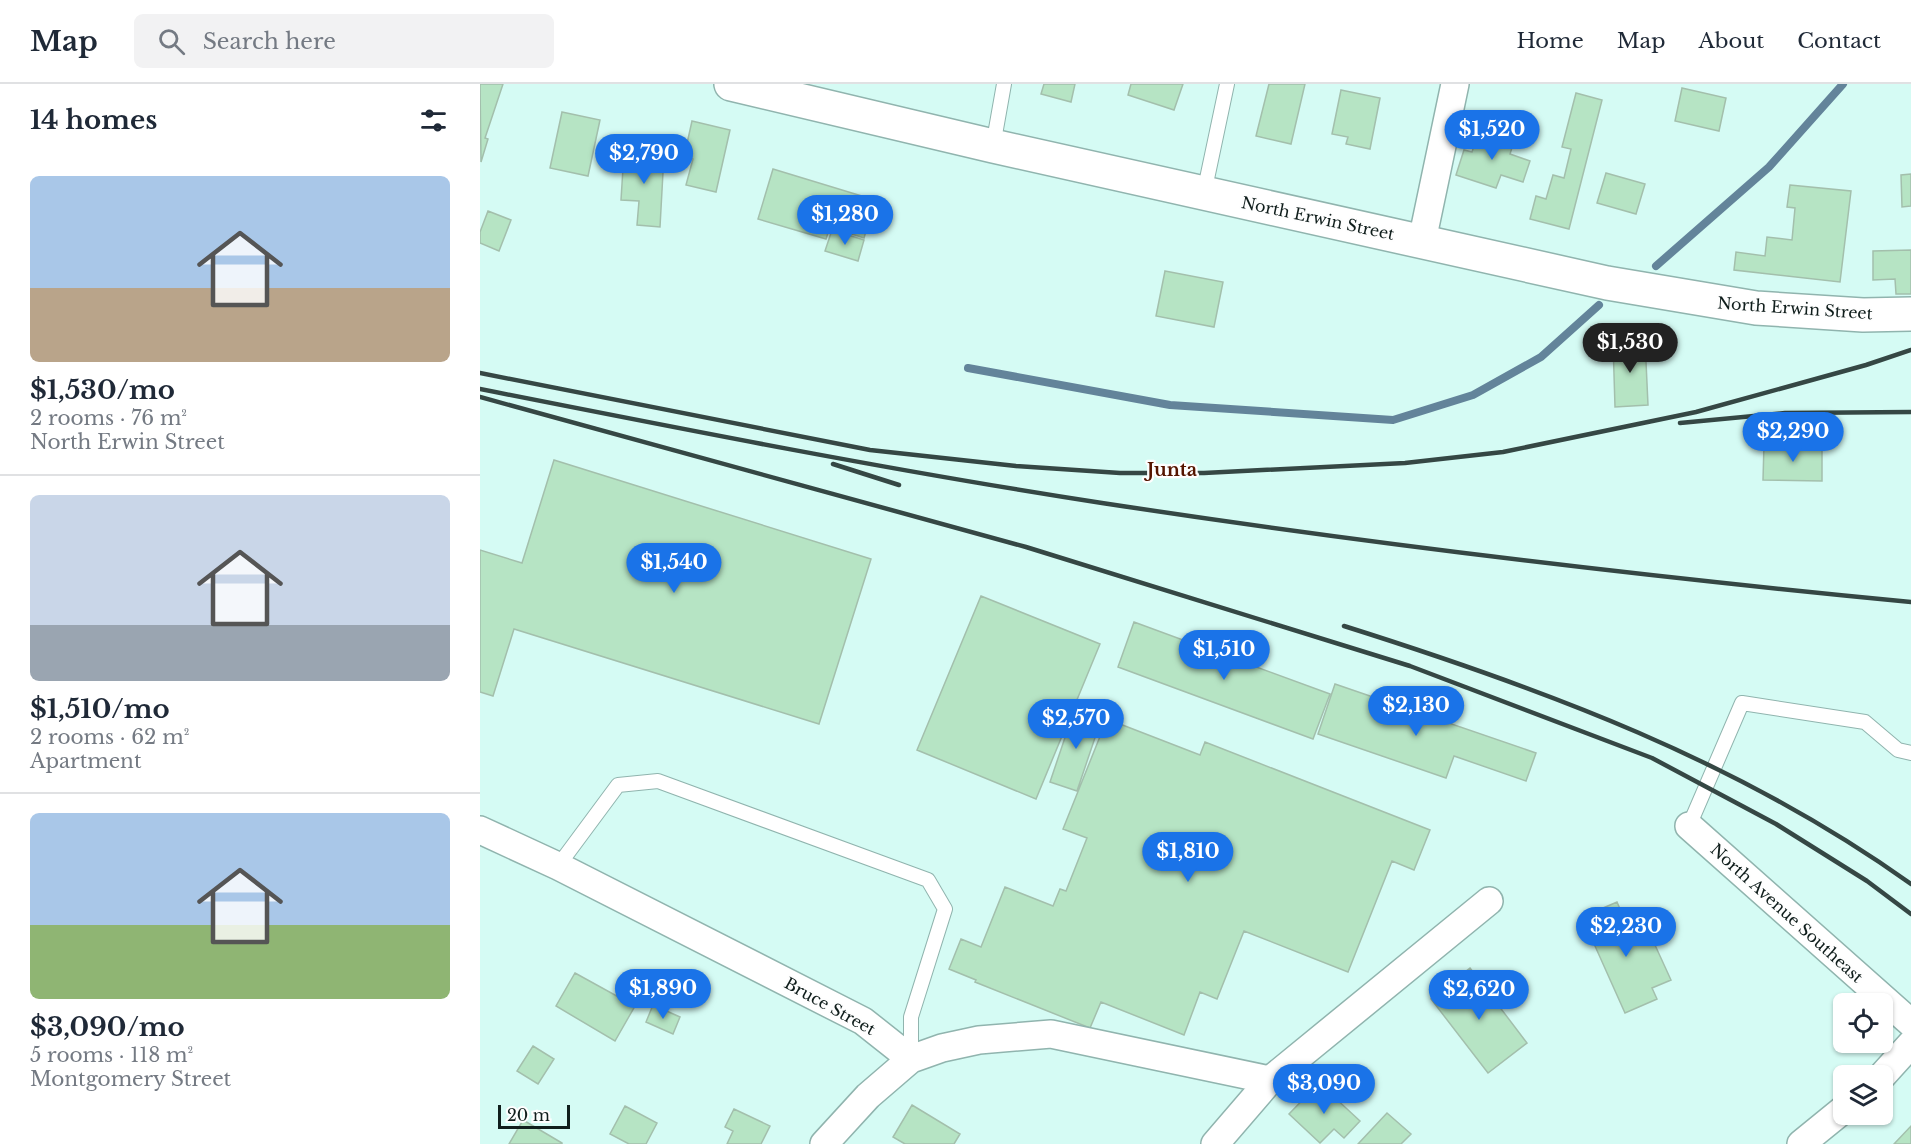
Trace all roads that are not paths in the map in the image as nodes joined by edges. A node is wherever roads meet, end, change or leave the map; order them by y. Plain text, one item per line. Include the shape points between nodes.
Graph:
1 (731, 84) edge
2 (1005, 84) edge
3 (1227, 84) edge
4 (1455, 84) edge
5 (802, 92) edge
6 (993, 146) junction
7 (1204, 193) junction
8 (1422, 241) junction
9 (1911, 314) edge
10 (1911, 753) edge
11 (1689, 826) joint
12 (480, 830) edge
13 (558, 866) junction
14 (1489, 901) dead end
15 (1911, 1023) edge
16 (1911, 1044) edge
17 (911, 1059) junction
18 (1892, 1065) edge
19 (1270, 1080) junction
20 (1833, 1118) edge
21 (824, 1144) edge
22 (1215, 1144) edge
23 (1802, 1144) edge

1 - 5 street, North Erwin Street
2 - 6 lane
3 - 7 lane
4 - 8 street
5 - 6 street, North Erwin Street
6 - 7 street, North Erwin Street
7 - 8 street, North Erwin Street
8 - 9 street, North Erwin Street via 1704,301 1806,312
10 - 11 lane via 1898,750 1865,722 1742,703
11 - 15 street, North Avenue Southeast
12 - 13 street, Bruce Street
13 - 17 street, Bruce Street via 863,1021
13 - 17 lane via 618,785 658,781 927,880 945,909 911,1017
14 - 19 street
16 - 18 street
17 - 19 street via 979,1040 1052,1034
17 - 21 street via 868,1096
19 - 22 street
20 - 23 street

